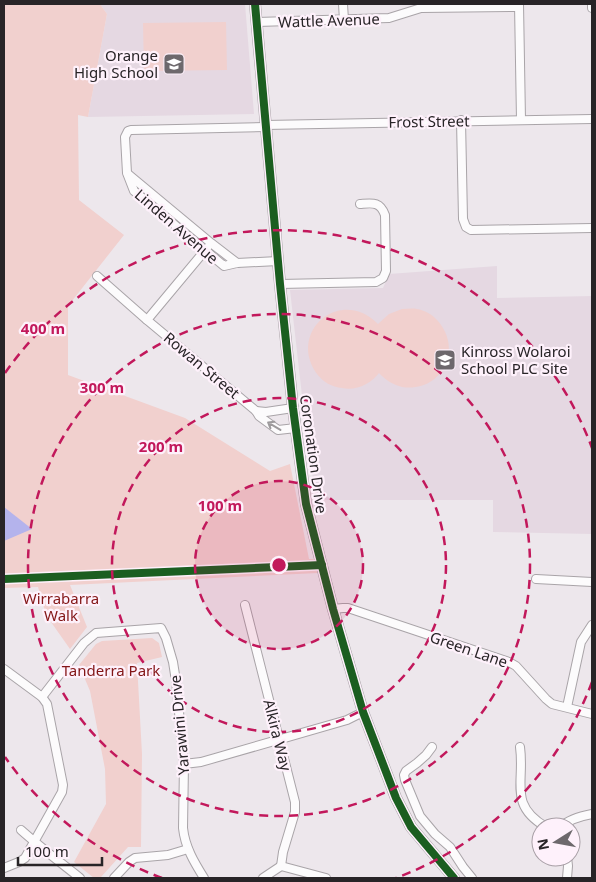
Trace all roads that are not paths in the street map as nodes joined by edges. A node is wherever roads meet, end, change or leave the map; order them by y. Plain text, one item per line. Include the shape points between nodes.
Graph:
1 (255, 4) edge
2 (343, 4) edge
3 (519, 5) edge
4 (344, 20) junction
5 (257, 22) junction
6 (592, 119) edge
7 (461, 120) junction
8 (521, 120) junction
9 (265, 126) junction
10 (128, 131) joint
11 (127, 173) junction
12 (360, 204) dead end
13 (592, 228) edge
14 (211, 244) junction
15 (205, 251) junction
16 (278, 261) junction
17 (237, 263) junction
18 (97, 276) dead end
19 (280, 284) junction
20 (147, 320) junction
21 (293, 408) junction
22 (256, 411) junction
23 (296, 428) junction
24 (536, 579) dead end
25 (592, 582) edge
26 (245, 605) dead end
27 (333, 609) junction
28 (592, 625) edge
29 (4, 669) edge
30 (42, 697) junction
31 (567, 707) junction
32 (363, 712) junction
33 (592, 714) edge
34 (279, 739) junction
35 (432, 746) dead end
36 (520, 747) dead end
37 (184, 764) junction
38 (592, 814) edge
39 (531, 817) edge
40 (579, 817) edge
41 (21, 830) dead end
42 (34, 842) junction
43 (188, 849) junction
44 (282, 866) junction
45 (4, 868) edge
46 (80, 878) edge
47 (114, 878) edge
48 (204, 878) edge
49 (263, 878) edge
50 (326, 878) edge
51 (454, 878) edge
52 (472, 878) edge

1 - 5 main road, Coronation Drive
2 - 4 street
3 - 4 street, Wattle Avenue via 421,8 389,18
3 - 8 street
4 - 5 street, Wattle Avenue
5 - 9 main road, Coronation Drive
6 - 8 street, Frost Street
7 - 8 street, Frost Street
7 - 9 street, Frost Street
7 - 13 street via 463,219 466,227 471,230
9 - 10 street, Frost Street
9 - 16 main road, Coronation Drive
10 - 11 street, Linden Avenue via 125,137
11 - 14 street, Linden Avenue
11 - 15 street, Linden Avenue via 134,191
12 - 19 street via 378,205 385,215 386,271 383,278 376,282
14 - 15 street
14 - 17 street, Linden Avenue
15 - 17 street, Linden Avenue via 224,266
15 - 20 street
16 - 17 street, Linden Avenue
16 - 19 main road, Coronation Drive
18 - 20 street, Rowan Street
19 - 21 main road, Coronation Drive
20 - 22 street, Rowan Street
21 - 22 street
21 - 23 main road, Coronation Drive
23 -> 22 street, Rowan Street via 278,430
23 - 27 main road, Coronation Drive via 306,504
24 - 25 street
26 - 34 street, Alkira Way
27 - 31 street, Green Lane via 348,608 509,662 552,704
27 - 32 main road, Coronation Drive
28 - 31 street via 581,642
29 - 30 street
30 - 37 street, Yarawini Drive via 96,633 161,628 174,671
30 - 42 street via 49,708 63,785
31 - 33 street, Green Lane
32 - 34 street via 347,720
32 - 51 main road, Coronation Drive via 402,812 422,842
34 - 37 street
34 - 44 street, Alkira Way via 295,805
35 - 52 street via 406,771 405,780 420,816 450,847
36 - 39 street via 520,792 524,808
37 - 43 street, Yarawini Drive via 183,828
38 - 40 street
41 - 42 street
42 - 45 street via 23,860
42 - 46 street
43 - 47 street via 168,855 135,858
43 - 48 street, Yarawini Drive
44 - 49 street
44 - 50 street

